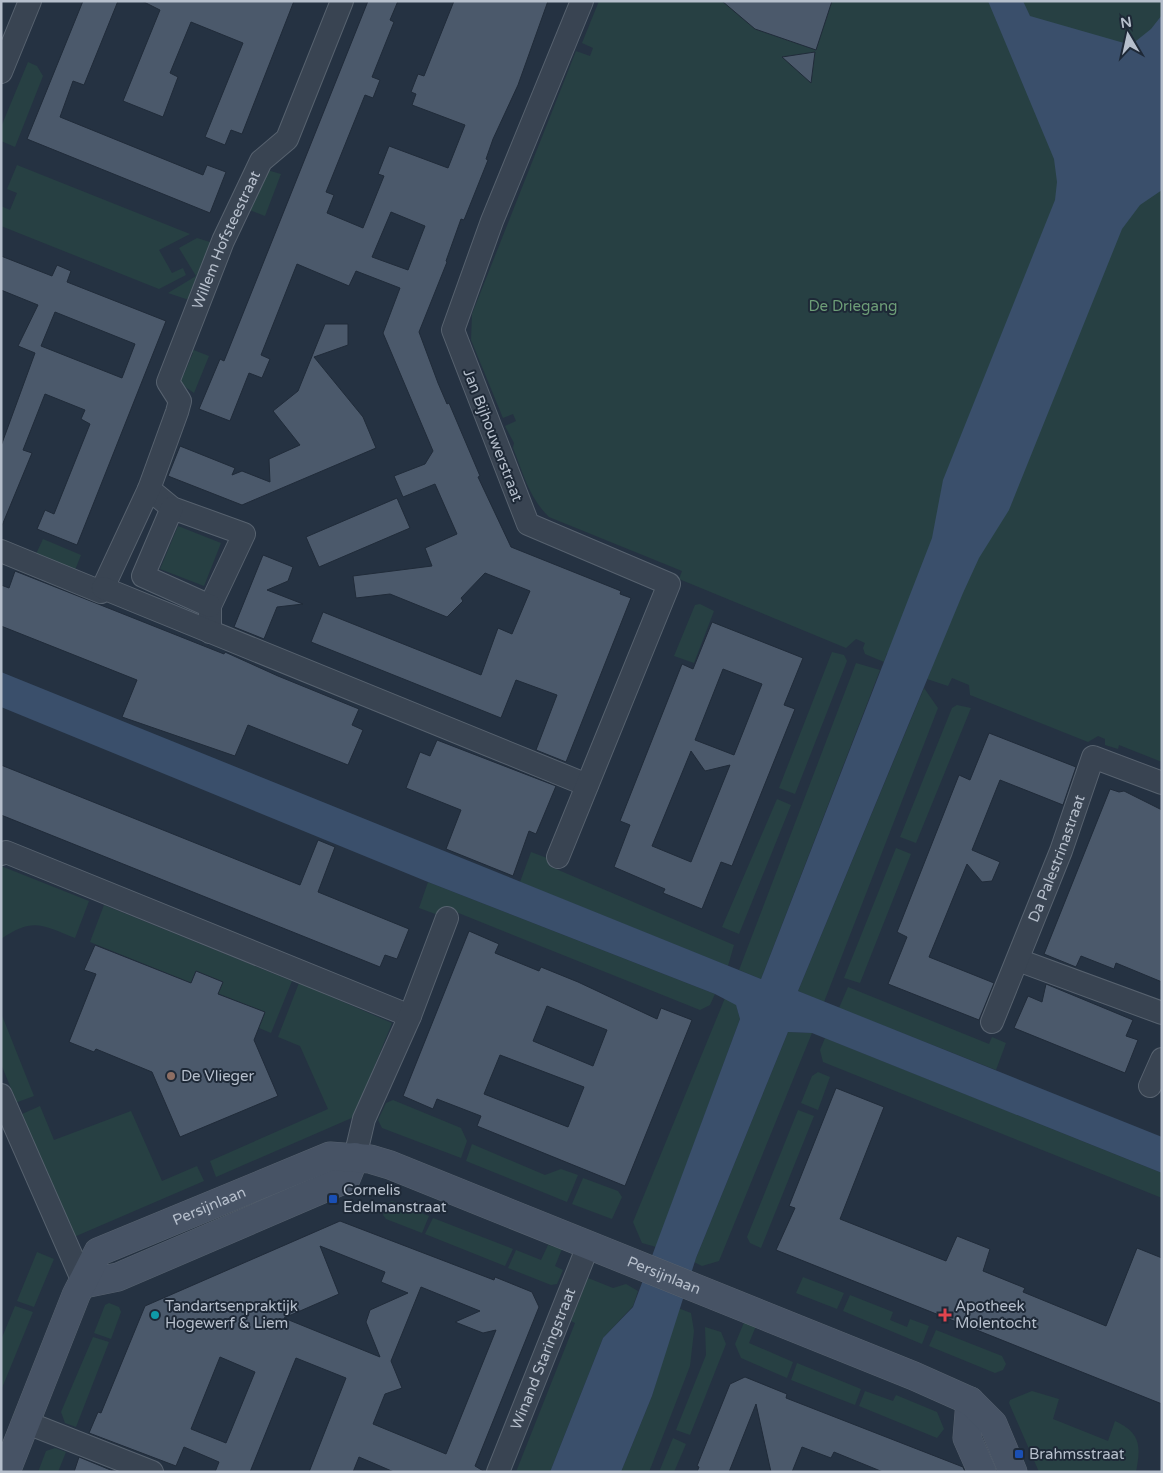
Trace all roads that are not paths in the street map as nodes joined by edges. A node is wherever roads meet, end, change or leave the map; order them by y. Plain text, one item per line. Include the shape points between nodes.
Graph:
1 (30, 1) edge
2 (342, 1) edge
3 (582, 1) edge
4 (1, 72) edge
5 (149, 489) junction
6 (172, 508) junction
7 (1, 551) edge
8 (102, 590) junction
9 (210, 606) junction
10 (210, 632) junction
11 (1162, 784) edge
12 (587, 785) junction
13 (1, 854) edge
14 (558, 856) dead end
15 (447, 918) dead end
16 (1018, 960) junction
17 (1162, 1013) edge
18 (410, 1016) junction
19 (992, 1022) dead end
20 (1162, 1058) edge
21 (1150, 1086) dead end
22 (1, 1095) edge
23 (355, 1157) junction
24 (588, 1246) junction
25 (84, 1284) junction
26 (970, 1401) junction
27 (25, 1422) junction
28 (6, 1472) edge
29 (152, 1472) edge
30 (498, 1472) edge
31 (982, 1472) edge
32 (1013, 1472) edge

1 - 4 street
2 - 5 street, Willem Hofsteestraat via 287,139 262,161 220,249 168,382 180,401
3 - 12 street, Jan Bijhouwerstraat via 492,221 453,330 528,524 669,584
5 - 6 street
5 - 8 street, Willem Hofsteestraat
6 - 9 street via 143,576
6 - 9 street via 244,534
7 - 8 street
8 - 10 street
9 - 10 street
10 - 12 street
11 - 16 street, Da Palestrinastraat via 1093,757 1061,851
12 - 14 street, Jan Bijhouwerstraat
13 - 18 street via 6,852
15 - 18 street
16 - 17 street
16 - 19 street, Da Palestrinastraat
18 - 23 street via 364,1119
20 - 21 street
22 - 25 street
23 - 24 street, Persijnlaan via 390,1165
23 - 25 street, Persijnlaan via 330,1156 98,1252
24 - 26 street, Persijnlaan
24 - 30 street, Winand Staringstraat
25 - 27 street, Persijnlaan via 76,1295
26 - 31 street via 967,1438
26 - 32 street, Persijnlaan via 993,1424
27 - 28 street, Persijnlaan
27 - 29 street

